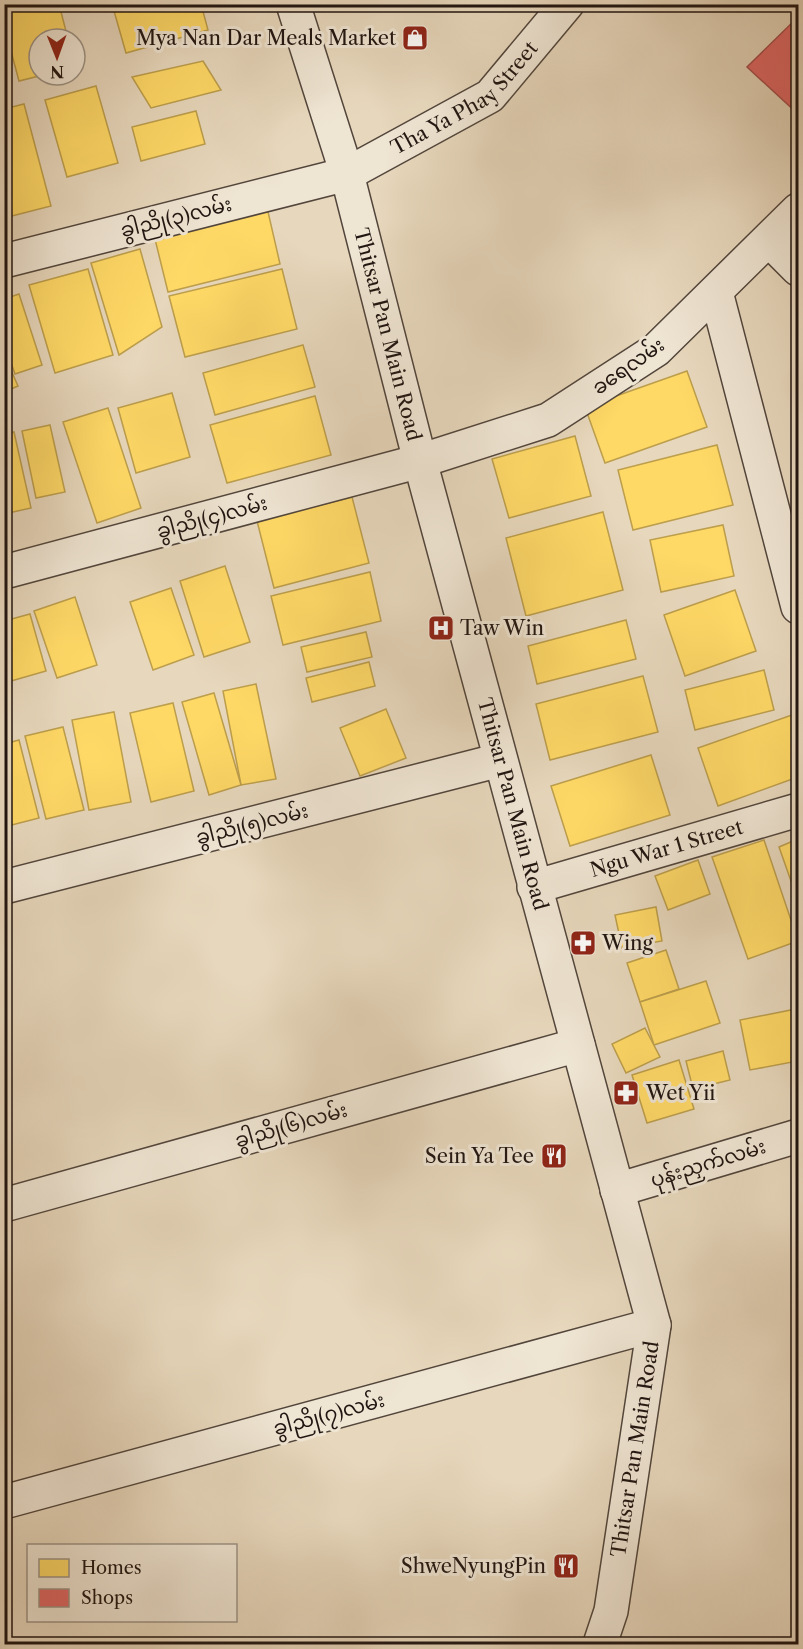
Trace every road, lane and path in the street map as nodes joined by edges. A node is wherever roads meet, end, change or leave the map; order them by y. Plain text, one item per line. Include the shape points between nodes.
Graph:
1 (567, 4) edge
2 (295, 6) edge
3 (346, 174) junction
4 (798, 210) edge
5 (769, 240) junction
6 (4, 261) edge
7 (798, 269) edge
8 (716, 292) junction
9 (420, 461) junction
10 (4, 572) edge
11 (798, 607) edge
12 (500, 760) junction
13 (798, 810) edge
14 (4, 887) edge
15 (534, 887) junction
16 (578, 1045) junction
17 (798, 1136) edge
18 (617, 1190) junction
19 (4, 1205) edge
20 (654, 1325) junction
21 (4, 1502) edge
22 (600, 1644) edge

1 - 3 street, Tha Ya Phay Street via 490,96
2 - 3 street, Thitsar Pan Main Road
3 - 6 street, ခွါညို(၃)လမ်း
3 - 9 street, Thitsar Pan Main Road
4 - 5 street, ခရေလမ်း
5 - 7 street
5 - 8 street, ခရေလမ်း
8 - 9 street, ခရေလမ်း via 656,350 548,420
8 - 11 street
9 - 10 street, ခွါညို(၄)လမ်း
9 - 12 street, Thitsar Pan Main Road
12 - 14 street, ခွါညို(၅)လမ်း
12 - 15 street, Thitsar Pan Main Road
13 - 15 street, Ngu War 1 Street
15 - 16 street, Thitsar Pan Main Road
16 - 18 street, Thitsar Pan Main Road
16 - 19 street, ခွါညို(၆)လမ်း
17 - 18 street, ပုန်းညှက်လမ်း
18 - 20 street, Thitsar Pan Main Road
20 - 21 street, ခွါညို(၇)လမ်း
20 - 22 street, Thitsar Pan Main Road via 611,1611

